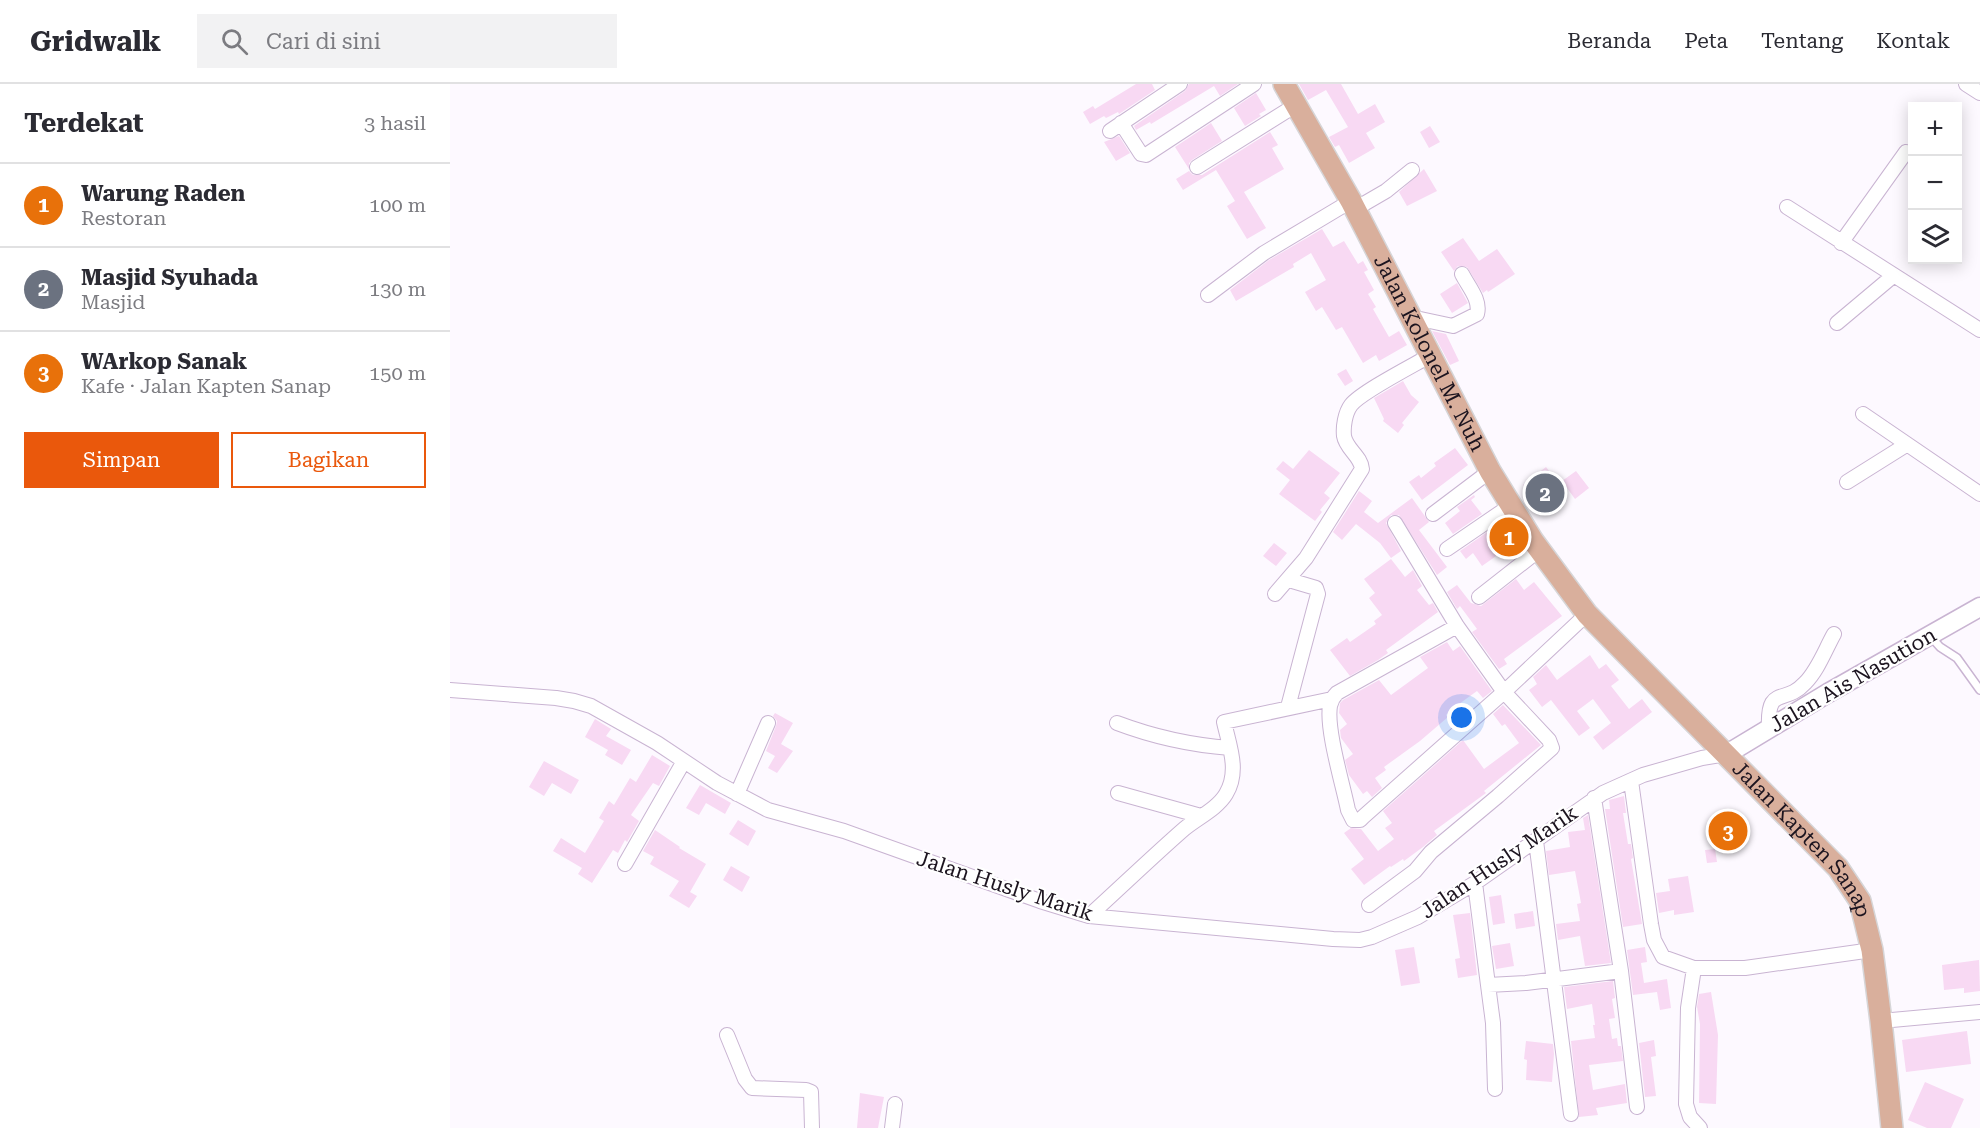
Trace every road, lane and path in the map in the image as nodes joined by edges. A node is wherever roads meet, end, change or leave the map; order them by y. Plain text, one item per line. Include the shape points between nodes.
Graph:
1 (1180, 84) edge
2 (1254, 84) edge
3 (1284, 84) edge
4 (1966, 84) edge
5 (1980, 93) edge
6 (1296, 105) junction
7 (1906, 152) dead end
8 (1197, 167) dead end
9 (1412, 170) dead end
10 (1353, 205) junction
11 (1787, 207) dead end
12 (1841, 243) junction
13 (1461, 274) dead end
14 (1893, 276) junction
15 (1208, 296) dead end
16 (1411, 317) junction
17 (1837, 323) dead end
18 (1980, 330) edge
19 (1431, 355) junction
20 (1863, 414) dead end
21 (1906, 445) junction
22 (1490, 471) junction
23 (1847, 482) dead end
24 (1980, 494) edge
25 (1510, 506) junction
26 (1433, 514) dead end
27 (1395, 523) dead end
28 (1447, 549) dead end
29 (1539, 550) junction
30 (1289, 580) junction
31 (1275, 594) dead end
32 (1479, 597) dead end
33 (1980, 607) edge
34 (1587, 614) junction
35 (1457, 626) junction
36 (1834, 634) dead end
37 (1930, 635) junction
38 (450, 690) edge
39 (1980, 690) edge
40 (1504, 692) junction
41 (1332, 699) junction
42 (1287, 707) junction
43 (768, 723) dead end
44 (1117, 723) dead end
45 (1769, 728) junction
46 (1230, 748) junction
47 (1726, 754) junction
48 (684, 761) junction
49 (1631, 781) junction
50 (1118, 793) dead end
51 (737, 794) junction
52 (1594, 798) junction
53 (1201, 816) junction
54 (1536, 841) junction
55 (625, 864) dead end
56 (1475, 883) junction
57 (1369, 906) dead end
58 (1089, 916) junction
59 (1872, 950) junction
60 (1694, 968) junction
61 (1621, 971) junction
62 (1554, 980) junction
63 (1488, 986) junction
64 (1980, 1012) edge
65 (1881, 1021) junction
66 (727, 1035) dead end
67 (1495, 1089) dead end
68 (895, 1104) dead end
69 (1637, 1107) dead end
70 (1571, 1114) dead end
71 (812, 1128) edge
72 (892, 1128) edge
73 (1700, 1128) edge
74 (1892, 1128) edge

1 - 2 street via 1115,127 1141,154 1146,155
3 - 6 main road, Jalan Kolonel M. Nuh
4 - 5 street
6 - 8 street
6 - 10 main road, Jalan Kolonel M. Nuh
7 - 12 street
9 - 10 street via 1380,195
10 - 15 street via 1264,253
10 - 16 main road, Jalan Kolonel M. Nuh
11 - 12 street
12 - 14 street
13 - 16 street via 1477,301 1477,314 1454,326
14 - 17 street
14 - 18 street
16 - 19 main road, Jalan Kolonel M. Nuh
19 - 22 main road, Jalan Kolonel M. Nuh
19 - 30 street via 1350,406 1344,437 1362,464
20 - 21 street
21 - 23 street
21 - 24 street
22 - 25 main road, Jalan Kolonel M. Nuh
22 - 26 street
25 - 28 street
25 - 29 main road, Jalan Kolonel M. Nuh
27 - 35 street
29 - 32 street
29 - 34 main road, Jalan Kolonel M. Nuh
30 - 31 street
30 - 42 street via 1310,584 1318,594
33 - 37 street, Jalan Ais Nasution
34 - 40 street
34 - 47 main road, Jalan Kapten Sanap
35 - 40 street
35 - 41 street via 1336,693
36 - 45 street via 1806,682 1770,704
37 - 39 lane via 1957,658
37 - 45 street, Jalan Ais Nasution
38 - 48 street, Jalan Husly Marik via 574,701 591,706
40 - 41 street via 1356,820 1348,810 1331,727
40 - 57 street via 1552,748 1431,852 1409,877
41 - 42 street
42 - 46 street via 1224,716
43 - 51 street
44 - 46 street via 1163,739
45 - 47 street, Jalan Ais Nasution
46 - 53 street via 1233,772 1227,793
47 - 49 street, Jalan Husly Marik
47 - 59 main road, Jalan Kapten Sanap via 1838,868 1860,901
48 - 51 street, Jalan Husly Marik
48 - 55 street
49 - 52 street, Jalan Husly Marik
49 - 60 street via 1654,940 1663,957
50 - 53 street
51 - 58 street, Jalan Husly Marik via 768,810 844,831
52 - 54 street, Jalan Husly Marik
52 - 61 street
53 - 58 street
54 - 56 street, Jalan Husly Marik
54 - 62 street
56 - 58 street, Jalan Husly Marik via 1418,916 1360,940
56 - 63 street
59 - 60 street via 1768,966
59 - 65 main road, Jalan Kapten Sanap
60 - 73 street via 1688,1008 1686,1104 1690,1117
61 - 62 street
61 - 69 street
62 - 63 street
62 - 70 street
63 - 67 street
64 - 65 street
65 - 74 main road, Jalan Kapten Sanap
66 - 71 street via 752,1088 811,1092
68 - 72 street

